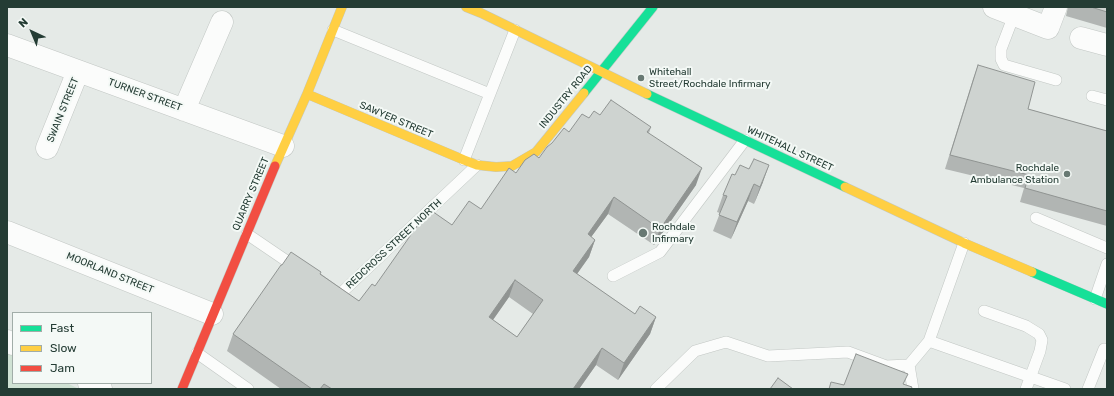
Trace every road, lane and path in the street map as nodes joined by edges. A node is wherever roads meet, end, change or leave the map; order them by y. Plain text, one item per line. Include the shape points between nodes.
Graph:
1 (342, 7) edge
2 (653, 7) edge
3 (994, 7) edge
4 (1056, 7) edge
5 (477, 9) edge
6 (1014, 15) junction
7 (222, 22) dead end
8 (333, 30) junction
9 (515, 30) junction
10 (1081, 38) dead end
11 (7, 45) edge
12 (1107, 45) edge
13 (78, 71) junction
14 (601, 72) junction
15 (1056, 80) dead end
16 (307, 94) junction
17 (490, 94) junction
18 (1092, 96) dead end
19 (1107, 100) edge
20 (184, 110) junction
21 (745, 140) junction
22 (283, 146) junction
23 (47, 148) dead end
24 (464, 160) junction
25 (477, 165) junction
26 (1036, 218) dead end
27 (7, 232) edge
28 (246, 234) junction
29 (964, 243) junction
30 (1107, 248) edge
31 (1107, 264) edge
32 (306, 274) edge
33 (613, 276) dead end
34 (325, 287) edge
35 (1095, 300) junction
36 (1107, 304) edge
37 (984, 311) dead end
38 (212, 314) junction
39 (929, 341) junction
40 (1104, 349) dead end
41 (197, 353) junction
42 (909, 365) junction
43 (1030, 377) junction
44 (91, 384) edge
45 (101, 389) edge
46 (182, 389) edge
47 (248, 389) edge
48 (656, 389) edge
49 (913, 389) edge
50 (1026, 389) edge
51 (1065, 389) edge
52 (1088, 389) edge

1 - 8 street, QUARRY STREET
2 - 14 street, INDUSTRY ROAD
3 - 6 street
4 - 6 street via 1048,28
5 - 9 street, WHITEHALL STREET
6 - 15 lane via 1001,49 1004,65
7 - 20 street
8 - 16 street, QUARRY STREET
8 - 17 lane
9 - 14 street, WHITEHALL STREET
9 - 17 lane
10 - 12 street
11 - 13 street, TURNER STREET
13 - 20 street, TURNER STREET
13 - 23 street, SWAIN STREET
14 - 21 street, WHITEHALL STREET
14 - 25 street, INDUSTRY ROAD via 536,152 512,166
16 - 22 street, QUARRY STREET
16 - 24 street, SAWYER STREET
17 - 24 lane
18 - 19 lane
20 - 22 street, TURNER STREET
21 - 29 street, WHITEHALL STREET
21 - 33 lane via 660,252
22 - 28 street, QUARRY STREET
24 - 25 street, SAWYER STREET
25 - 34 lane, REDCROSS STREET NORTH via 338,296
26 - 30 lane
27 - 38 street, MOORLAND STREET
28 - 32 lane
28 - 38 street, QUARRY STREET
29 - 35 street, WHITEHALL STREET
29 - 39 lane
31 - 35 lane
35 - 36 street, WHITEHALL STREET
37 - 43 lane via 1026,326 1039,334 1042,340 1040,351
38 - 41 street, QUARRY STREET
39 - 42 lane
39 - 43 lane
40 - 52 lane
41 - 46 street, QUARRY STREET
41 - 47 lane
42 - 48 lane via 886,366 848,352 768,356 726,342 694,352
42 - 49 lane
43 - 50 lane
43 - 51 lane
44 - 45 street

